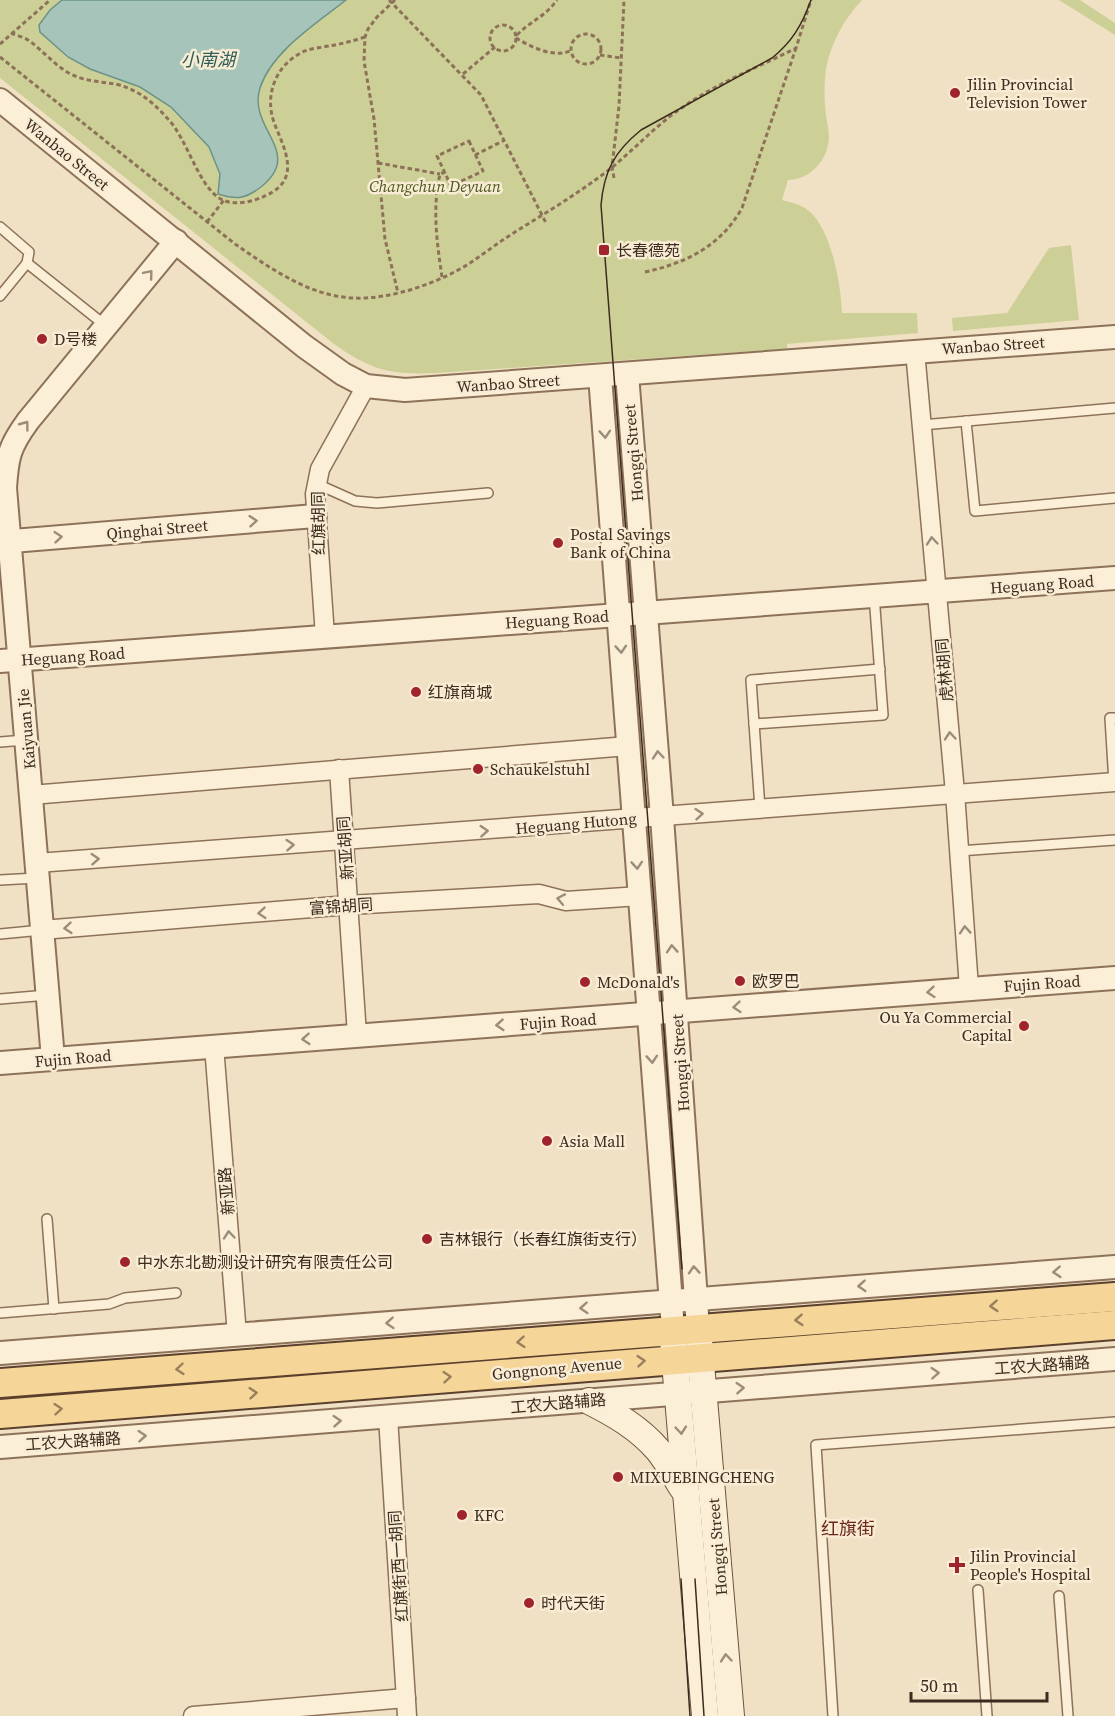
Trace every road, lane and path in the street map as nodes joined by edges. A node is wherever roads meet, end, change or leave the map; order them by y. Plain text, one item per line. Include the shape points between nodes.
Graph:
1 (50, 0) edge
2 (557, 0) edge
3 (624, 0) edge
4 (812, 0) edge
5 (392, 1) edge
6 (11, 33) junction
7 (365, 37) junction
8 (516, 37) junction
9 (0, 44) edge
10 (495, 46) junction
11 (796, 48) junction
12 (570, 51) junction
13 (600, 55) junction
14 (0, 57) edge
15 (621, 58) junction
16 (463, 74) junction
17 (0, 100) edge
18 (504, 141) junction
19 (475, 155) junction
20 (378, 163) junction
21 (612, 167) junction
22 (442, 173) junction
23 (614, 178) dead end
24 (224, 200) junction
25 (542, 216) junction
26 (207, 222) junction
27 (546, 223) dead end
28 (0, 227) edge
29 (176, 241) junction
30 (27, 263) junction
31 (645, 272) dead end
32 (442, 277) junction
33 (398, 293) junction
34 (0, 296) edge
35 (106, 326) junction
36 (1115, 336) edge
37 (915, 351) junction
38 (627, 374) junction
39 (600, 376) junction
40 (366, 386) junction
41 (1115, 408) edge
42 (966, 421) junction
43 (922, 425) junction
44 (317, 483) junction
45 (488, 493) dead end
46 (1115, 498) edge
47 (315, 516) junction
48 (5, 542) edge
49 (1115, 578) edge
50 (937, 591) junction
51 (874, 596) junction
52 (646, 613) junction
53 (619, 615) junction
54 (325, 636) junction
55 (10, 661) edge
56 (880, 669) junction
57 (1115, 718) edge
58 (754, 724) junction
59 (28, 739) junction
60 (0, 742) edge
61 (628, 746) junction
62 (339, 769) junction
63 (1115, 782) edge
64 (955, 793) junction
65 (31, 795) junction
66 (760, 809) junction
67 (662, 816) junction
68 (634, 819) junction
69 (1115, 840) edge
70 (345, 842) junction
71 (959, 851) junction
72 (37, 870) junction
73 (0, 880) edge
74 (640, 896) junction
75 (349, 905) junction
76 (42, 930) junction
77 (0, 934) edge
78 (1115, 978) edge
79 (969, 988) junction
80 (48, 995) junction
81 (0, 999) edge
82 (676, 1012) junction
83 (649, 1014) junction
84 (357, 1035) junction
85 (214, 1046) junction
86 (54, 1059) junction
87 (0, 1063) edge
88 (47, 1219) dead end
89 (1115, 1267) edge
90 (176, 1293) dead end
91 (1115, 1297) edge
92 (696, 1299) junction
93 (670, 1301) junction
94 (54, 1309) junction
95 (0, 1313) edge
96 (1115, 1325) edge
97 (685, 1329) junction
98 (237, 1335) junction
99 (0, 1353) edge
100 (688, 1358) junction
101 (1115, 1359) edge
102 (0, 1383) edge
103 (704, 1391) junction
104 (677, 1393) junction
105 (590, 1401) junction
106 (0, 1414) edge
107 (388, 1417) junction
108 (1115, 1422) edge
109 (0, 1447) edge
110 (686, 1494) junction
111 (978, 1590) dead end
112 (1059, 1596) dead end
113 (407, 1707) edge
114 (194, 1716) edge
115 (705, 1716) edge
116 (731, 1716) edge
117 (833, 1716) edge
118 (987, 1716) edge
119 (1068, 1716) edge

1 - 6 path
2 - 8 path
3 - 15 path
4 - 11 path
5 - 7 path
5 - 16 path
6 - 9 path
6 - 24 path via 27,40 75,76 117,85 152,102 170,120 209,188
7 - 20 path via 364,61
7 - 24 path via 301,52 285,65 273,82 271,104 288,154 284,179 261,198 242,203
8 - 10 path via 513,48 500,52
8 - 10 path via 507,25 494,28 490,42
8 - 12 path via 540,50 561,54
10 - 16 path
11 - 21 path via 684,106
11 - 31 path via 734,223 695,255
12 - 13 path via 584,64
12 - 13 path via 573,40 587,33 600,44
13 - 15 path
14 - 26 path
15 - 21 path
16 - 18 path via 481,95
17 - 29 street, Wanbao Street
18 - 19 path
18 - 25 path
19 - 22 path via 469,141 437,156
19 - 22 path via 483,171 451,186
20 - 22 path
20 - 33 path via 385,239
21 - 23 path
21 - 25 path
22 - 32 path via 435,225
24 - 26 path
25 - 27 path
25 - 32 path
26 - 33 path via 261,262 313,290 355,299
28 - 30 lane via 29,252
35 -> 29 street, Kaiyuan Jie
29 - 40 street, Wanbao Street via 304,346
30 - 34 lane
30 - 35 lane
32 - 33 path
48 -> 35 street, Kaiyuan Jie via 7,458 14,439
36 - 37 street, Wanbao Street
37 - 38 street, Wanbao Street
37 - 43 street, 虎林胡同
38 - 39 street, Wanbao Street
38 - 52 street, Hongqi Street
39 - 40 street, Wanbao Street via 405,390
39 -> 53 street, Hongqi Street
40 - 44 street, 红旗胡同 via 320,470
41 - 42 lane
42 - 43 lane
42 - 46 lane via 975,511
50 -> 43 street, 虎林胡同
44 - 45 lane via 355,501 377,503
44 - 47 street, 红旗胡同
48 -> 47 street, Qinghai Street
47 - 54 street, 红旗胡同
48 - 55 street, Kaiyuan Jie
49 - 50 street, Heguang Road
50 - 51 street, Heguang Road
64 -> 50 street, 虎林胡同
51 - 52 street, Heguang Road
51 - 56 lane
52 - 53 street, Heguang Road
67 -> 52 street, Hongqi Street
53 - 54 street, Heguang Road
53 -> 61 street, Hongqi Street
54 - 55 street, Heguang Road
55 - 59 street, Kaiyuan Jie
56 - 58 lane via 751,680
56 - 58 lane via 883,715
57 - 63 lane via 1110,718
58 - 66 lane
59 - 60 lane
59 - 65 street, Kaiyuan Jie
61 - 62 street
61 - 68 street, Hongqi Street
62 - 65 street
62 - 70 street, 新亚胡同
63 - 64 street, Heguang Hutong
64 - 66 street, Heguang Hutong
64 - 71 street, 虎林胡同
65 - 72 street, Kaiyuan Jie
67 -> 66 street, Heguang Hutong
67 - 68 street, Heguang Hutong
82 -> 67 street, Hongqi Street
70 -> 68 street, Heguang Hutong
68 -> 74 street, Hongqi Street
69 - 71 lane
72 -> 70 street, Heguang Hutong
70 - 75 street, 新亚胡同
79 -> 71 street, 虎林胡同
72 - 73 lane
72 - 76 street, Kaiyuan Jie
74 -> 75 street, 富锦胡同 via 566,901 539,894
74 - 83 street, Hongqi Street
75 -> 76 street, 富锦胡同
75 - 84 street, 新亚胡同
76 - 77 lane
76 - 80 street, Kaiyuan Jie
78 - 79 street, Fujin Road
79 -> 82 street, Fujin Road
80 - 81 lane
80 - 86 street, Kaiyuan Jie
82 - 83 street, Fujin Road
92 -> 82 street, Hongqi Street
83 -> 84 street, Fujin Road
83 -> 93 street, Hongqi Street
84 -> 85 street, Fujin Road
85 - 86 street, Fujin Road
98 -> 85 street, 新亚路
86 - 87 street, Fujin Road
88 - 94 lane
89 -> 92 street
90 - 94 lane
91 -> 97 main road, Gongnong Avenue
92 - 93 street
92 - 97 street, Hongqi Street
93 - 97 street, Hongqi Street
93 -> 98 street
94 - 95 lane
96 - 100 main road, Gongnong Avenue
97 - 100 main road, Hongqi Street
97 -> 102 main road, Gongnong Avenue
98 - 99 street
100 - 103 main road, Hongqi Street
100 - 104 main road, Hongqi Street
106 -> 100 main road, Gongnong Avenue
103 -> 101 street, 工农大路辅路
103 - 104 street, 工农大路辅路
116 -> 103 main road, Hongqi Street
104 - 105 street, 工农大路辅路
104 -> 110 main road, Hongqi Street
105 - 107 street, 工农大路辅路
105 - 110 main road via 638,1430 658,1451
109 -> 107 street, 工农大路辅路
107 - 113 street, 红旗街西一胡同
108 - 117 lane via 816,1445
110 - 115 main road, Hongqi Street
111 - 118 lane
112 - 119 lane
113 - 114 street

